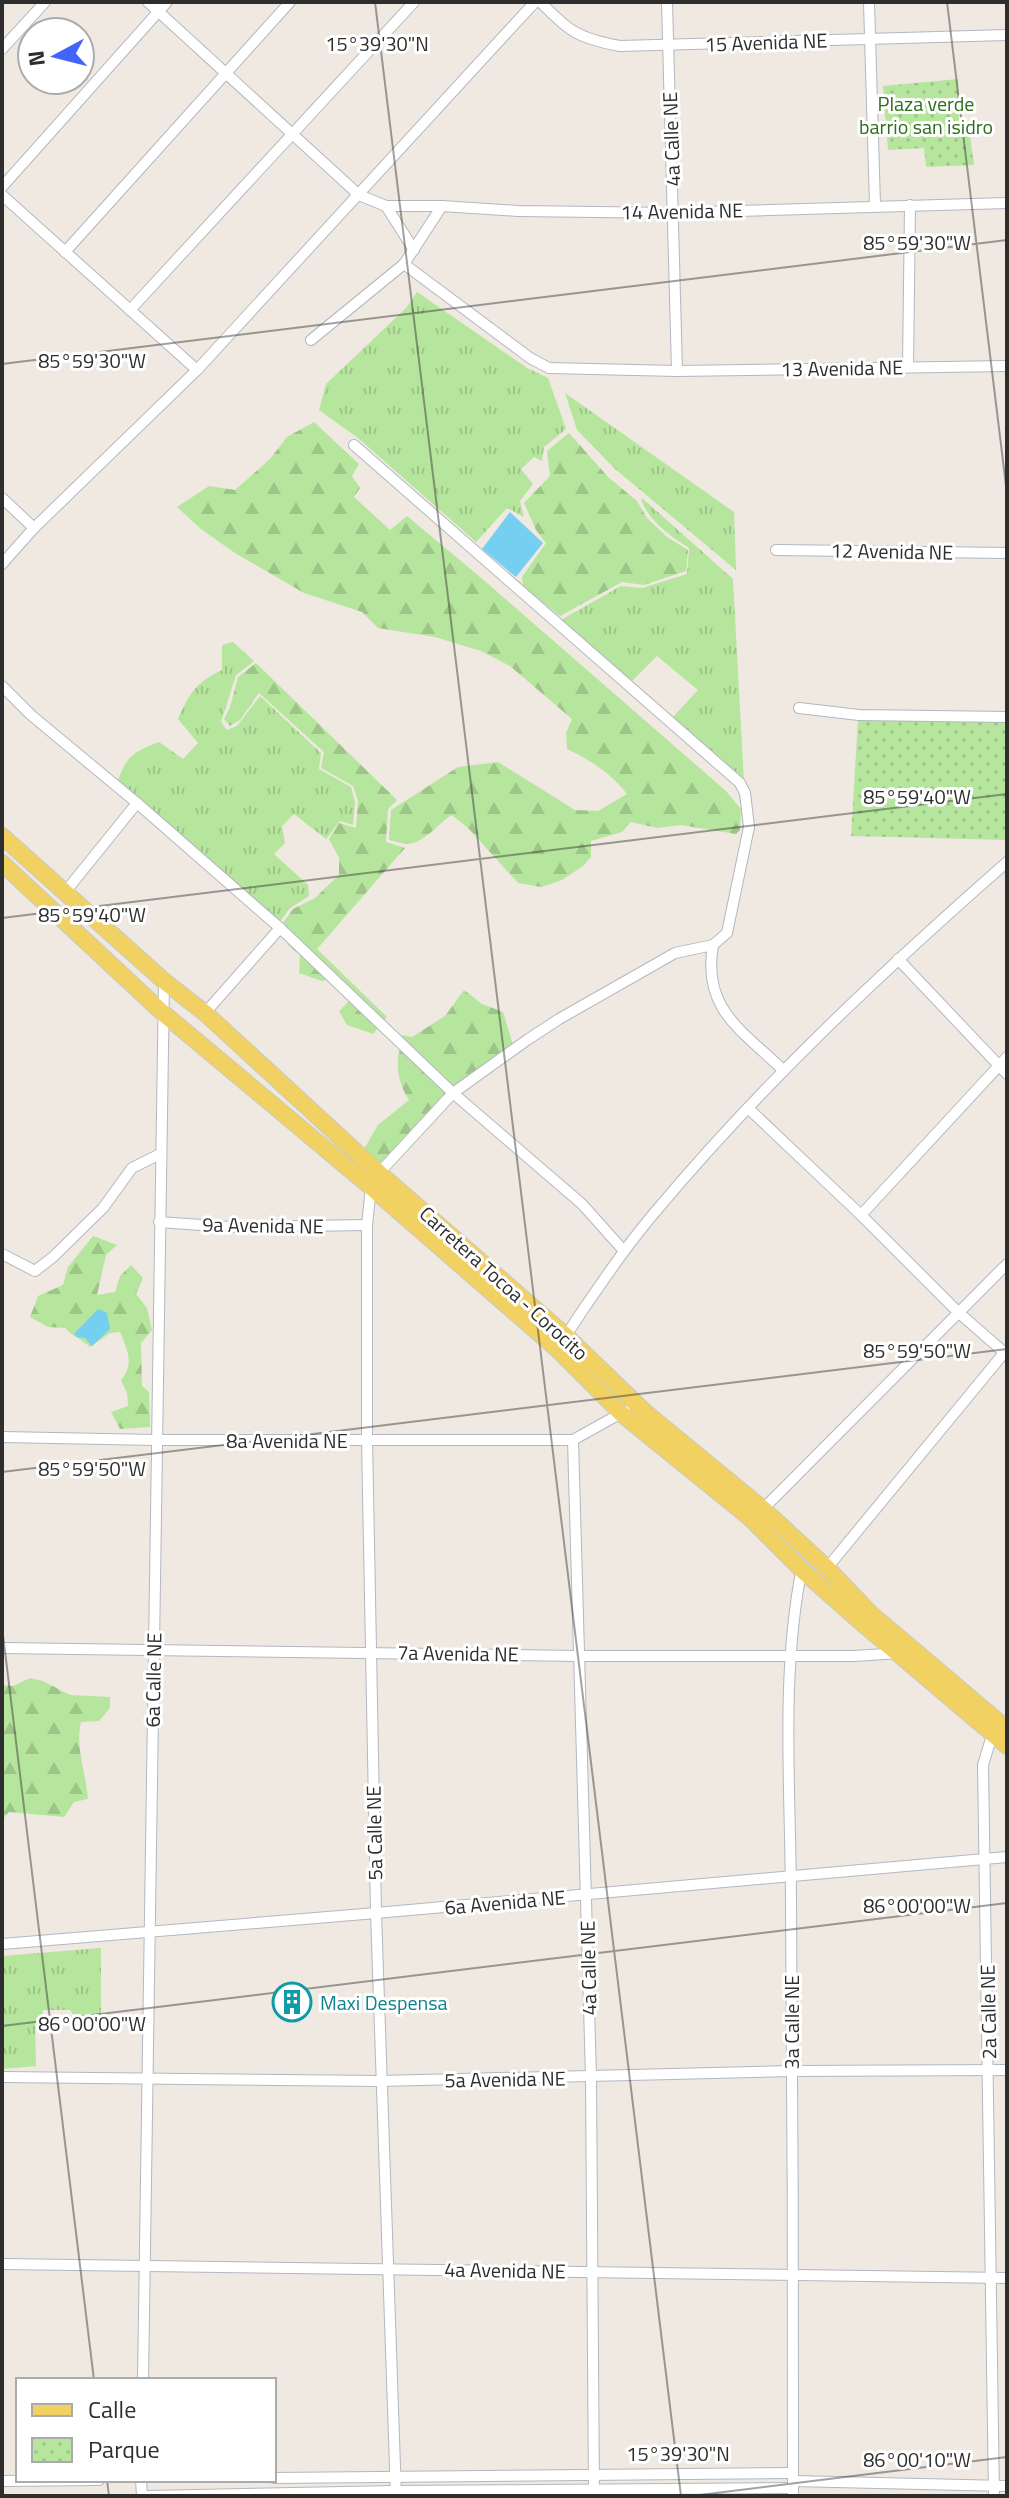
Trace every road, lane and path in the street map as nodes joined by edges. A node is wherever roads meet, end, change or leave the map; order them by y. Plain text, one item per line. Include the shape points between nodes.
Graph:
1 (45, 2) edge
2 (148, 2) edge
3 (167, 2) edge
4 (290, 2) edge
5 (414, 2) edge
6 (538, 2) edge
7 (667, 2) edge
8 (869, 2) edge
9 (158, 11) junction
10 (1007, 35) edge
11 (870, 38) junction
12 (668, 45) junction
13 (2, 49) edge
14 (227, 72) junction
15 (293, 135) junction
16 (2, 187) edge
17 (2, 195) edge
18 (359, 195) junction
19 (1007, 203) edge
20 (875, 205) junction
21 (910, 205) junction
22 (386, 206) junction
23 (442, 206) junction
24 (673, 213) junction
25 (414, 250) junction
26 (65, 252) junction
27 (404, 264) junction
28 (130, 310) junction
29 (311, 340) dead end
30 (1007, 366) edge
31 (908, 367) junction
32 (197, 370) junction
33 (677, 371) junction
34 (354, 445) dead end
35 (2, 498) edge
36 (34, 528) junction
37 (776, 550) dead end
38 (1007, 553) edge
39 (2, 564) edge
40 (2, 686) edge
41 (799, 708) dead end
42 (1007, 717) edge
43 (137, 803) junction
44 (2, 836) edge
45 (1007, 862) edge
46 (2, 863) edge
47 (66, 891) junction
48 (280, 928) junction
49 (713, 945) junction
50 (898, 959) junction
51 (164, 981) junction
52 (163, 1013) junction
53 (205, 1013) junction
54 (1007, 1057) edge
55 (998, 1066) junction
56 (784, 1071) junction
57 (1007, 1074) edge
58 (453, 1093) junction
59 (749, 1109) junction
60 (160, 1154) junction
61 (375, 1180) junction
62 (861, 1215) junction
63 (159, 1222) junction
64 (367, 1225) junction
65 (624, 1251) junction
66 (2, 1254) edge
67 (1007, 1264) edge
68 (958, 1312) junction
69 (561, 1342) junction
70 (1006, 1354) edge
71 (635, 1402) junction
72 (622, 1414) junction
73 (2, 1437) edge
74 (367, 1439) junction
75 (156, 1440) junction
76 (573, 1440) junction
77 (763, 1509) junction
78 (807, 1550) junction
79 (827, 1568) junction
80 (802, 1570) junction
81 (2, 1648) edge
82 (153, 1649) junction
83 (371, 1651) junction
84 (906, 1652) junction
85 (790, 1655) junction
86 (579, 1656) junction
87 (999, 1729) edge
88 (1007, 1746) edge
89 (1007, 1857) edge
90 (986, 1859) junction
91 (791, 1876) junction
92 (586, 1895) junction
93 (376, 1913) junction
94 (149, 1931) junction
95 (2, 1944) edge
96 (988, 2070) junction
97 (1007, 2070) edge
98 (792, 2071) junction
99 (2, 2077) edge
100 (591, 2077) junction
101 (147, 2079) junction
102 (380, 2081) junction
103 (2, 2264) edge
104 (144, 2265) junction
105 (387, 2269) junction
106 (594, 2272) junction
107 (792, 2275) junction
108 (990, 2278) junction
109 (1007, 2278) edge
110 (143, 2378) edge
111 (594, 2475) junction
112 (395, 2477) junction
113 (276, 2478) edge
114 (793, 2485) edge
115 (1007, 2486) edge
116 (994, 2491) edge
117 (594, 2493) edge
118 (396, 2494) edge
119 (144, 2496) edge

1 - 13 street
2 - 9 street
3 - 9 street
4 - 14 street
5 - 15 street
6 - 12 street, 15 Avenida NE via 568,29 590,40 620,46
6 - 18 street
7 - 12 street, 4a Calle NE
8 - 11 street
9 - 14 street
9 - 16 street
10 - 11 street, 15 Avenida NE
11 - 12 street, 15 Avenida NE
11 - 20 street
12 - 24 street, 4a Calle NE
14 - 15 street
14 - 26 street
15 - 18 street
15 - 28 street
17 - 26 street
18 - 22 street, 14 Avenida NE
18 - 32 street
19 - 21 street, 14 Avenida NE
20 - 21 street, 14 Avenida NE
20 - 24 street, 14 Avenida NE
21 - 31 street
22 - 23 street, 14 Avenida NE
22 - 25 street
23 - 24 street, 14 Avenida NE
23 - 25 street
24 - 33 street, 4a Calle NE
25 - 27 street
26 - 28 street
27 - 29 street
27 - 33 street, 13 Avenida NE via 549,368
28 - 32 street
30 - 31 street, 13 Avenida NE
31 - 33 street, 13 Avenida NE
32 - 36 street
34 - 49 street via 740,783 748,811 747,841 727,933
35 - 36 street
36 - 39 street
37 - 38 street, 12 Avenida NE
40 - 43 street
41 - 42 street via 859,715
43 - 47 street
43 - 48 street
44 - 47 main road, Carretera Tocoa - Corocito
45 - 50 street
46 - 52 main road, Carretera Tocoa - Corocito
47 - 51 main road, Carretera Tocoa - Corocito
48 - 53 street
48 - 58 street
49 - 56 street via 711,985 725,1014
49 - 58 street via 675,953 559,1019
50 - 55 street
50 - 56 street
51 - 52 street, 6a Calle NE
51 - 53 main road, Carretera Tocoa - Corocito
52 - 60 street, 6a Calle NE
52 - 61 main road, Carretera Tocoa - Corocito
53 - 61 main road, Carretera Tocoa - Corocito
54 - 55 street
55 - 57 street
55 - 62 street
56 - 59 street
58 - 61 street
58 - 65 street via 582,1204
59 - 62 street
59 - 65 street
60 - 63 street, 6a Calle NE
60 - 66 street via 132,1168 103,1208 35,1271
61 - 64 street, 5a Calle NE
61 - 69 main road, Carretera Tocoa - Corocito
62 - 68 street
63 - 64 street, 9a Avenida NE
63 - 75 street, 6a Calle NE
64 - 74 street, 5a Calle NE
65 - 69 street
67 - 68 street
68 - 70 street
68 - 77 street
69 - 71 main road, Carretera Tocoa - Corocito
69 - 72 main road, Carretera Tocoa - Corocito
70 - 79 street
71 - 72 street
71 - 77 main road, Carretera Tocoa - Corocito
72 - 76 street
72 - 80 main road, Carretera Tocoa - Corocito via 749,1517
73 - 75 street, 8a Avenida NE
74 - 75 street, 8a Avenida NE
74 - 76 street, 8a Avenida NE
74 - 83 street, 5a Calle NE
75 - 82 street, 6a Calle NE
76 - 86 street, 4a Calle NE
77 - 78 main road, Carretera Tocoa - Corocito
78 - 79 main road, Carretera Tocoa - Corocito
78 - 80 street, 3a Calle NE
79 - 84 main road, Carretera Tocoa - Corocito
80 - 84 main road, Carretera Tocoa - Corocito
80 - 85 street, 3a Calle NE
81 - 82 street, 7a Avenida NE
82 - 83 street, 7a Avenida NE
82 - 94 street, 6a Calle NE
83 - 86 street, 7a Avenida NE
83 - 93 street, 5a Calle NE
84 - 85 street, 7a Avenida NE
84 - 87 main road, Carretera Tocoa - Corocito
85 - 86 street, 7a Avenida NE
85 - 91 street, 3a Calle NE
86 - 92 street, 4a Calle NE
87 - 88 main road, Carretera Tocoa - Corocito
87 - 90 street, 2a Calle NE via 983,1765
89 - 90 street, 6a Avenida NE
90 - 91 street, 6a Avenida NE
90 - 96 street, 2a Calle NE
91 - 92 street, 6a Avenida NE
91 - 98 street, 3a Calle NE
92 - 93 street, 6a Avenida NE
92 - 100 street, 4a Calle NE
93 - 94 street, 6a Avenida NE
93 - 102 street, 5a Calle NE
94 - 95 street, 6a Avenida NE
94 - 101 street, 6a Calle NE
96 - 97 street, 5a Avenida NE
96 - 98 street, 5a Avenida NE
96 - 108 street, 2a Calle NE
98 - 100 street, 5a Avenida NE
98 - 107 street, 3a Calle NE
99 - 101 street, 5a Avenida NE
100 - 102 street, 5a Avenida NE
100 - 106 street, 4a Calle NE
101 - 102 street, 5a Avenida NE
101 - 104 street, 6a Calle NE
102 - 105 street, 5a Calle NE
103 - 104 street, 4a Avenida NE
104 - 105 street, 4a Avenida NE
104 - 110 street, 6a Calle NE
105 - 106 street, 4a Avenida NE
105 - 112 street, 5a Calle NE
106 - 107 street, 4a Avenida NE
106 - 111 street, 4a Calle NE
107 - 108 street, 4a Avenida NE
107 - 114 street, 3a Calle NE
108 - 109 street, 4a Avenida NE
108 - 116 street, 2a Calle NE
111 - 112 street
111 - 114 street
111 - 117 street, 4a Calle NE
112 - 113 street
112 - 118 street, 5a Calle NE
114 - 116 street
114 - 117 street
115 - 116 street
117 - 118 street
118 - 119 street

